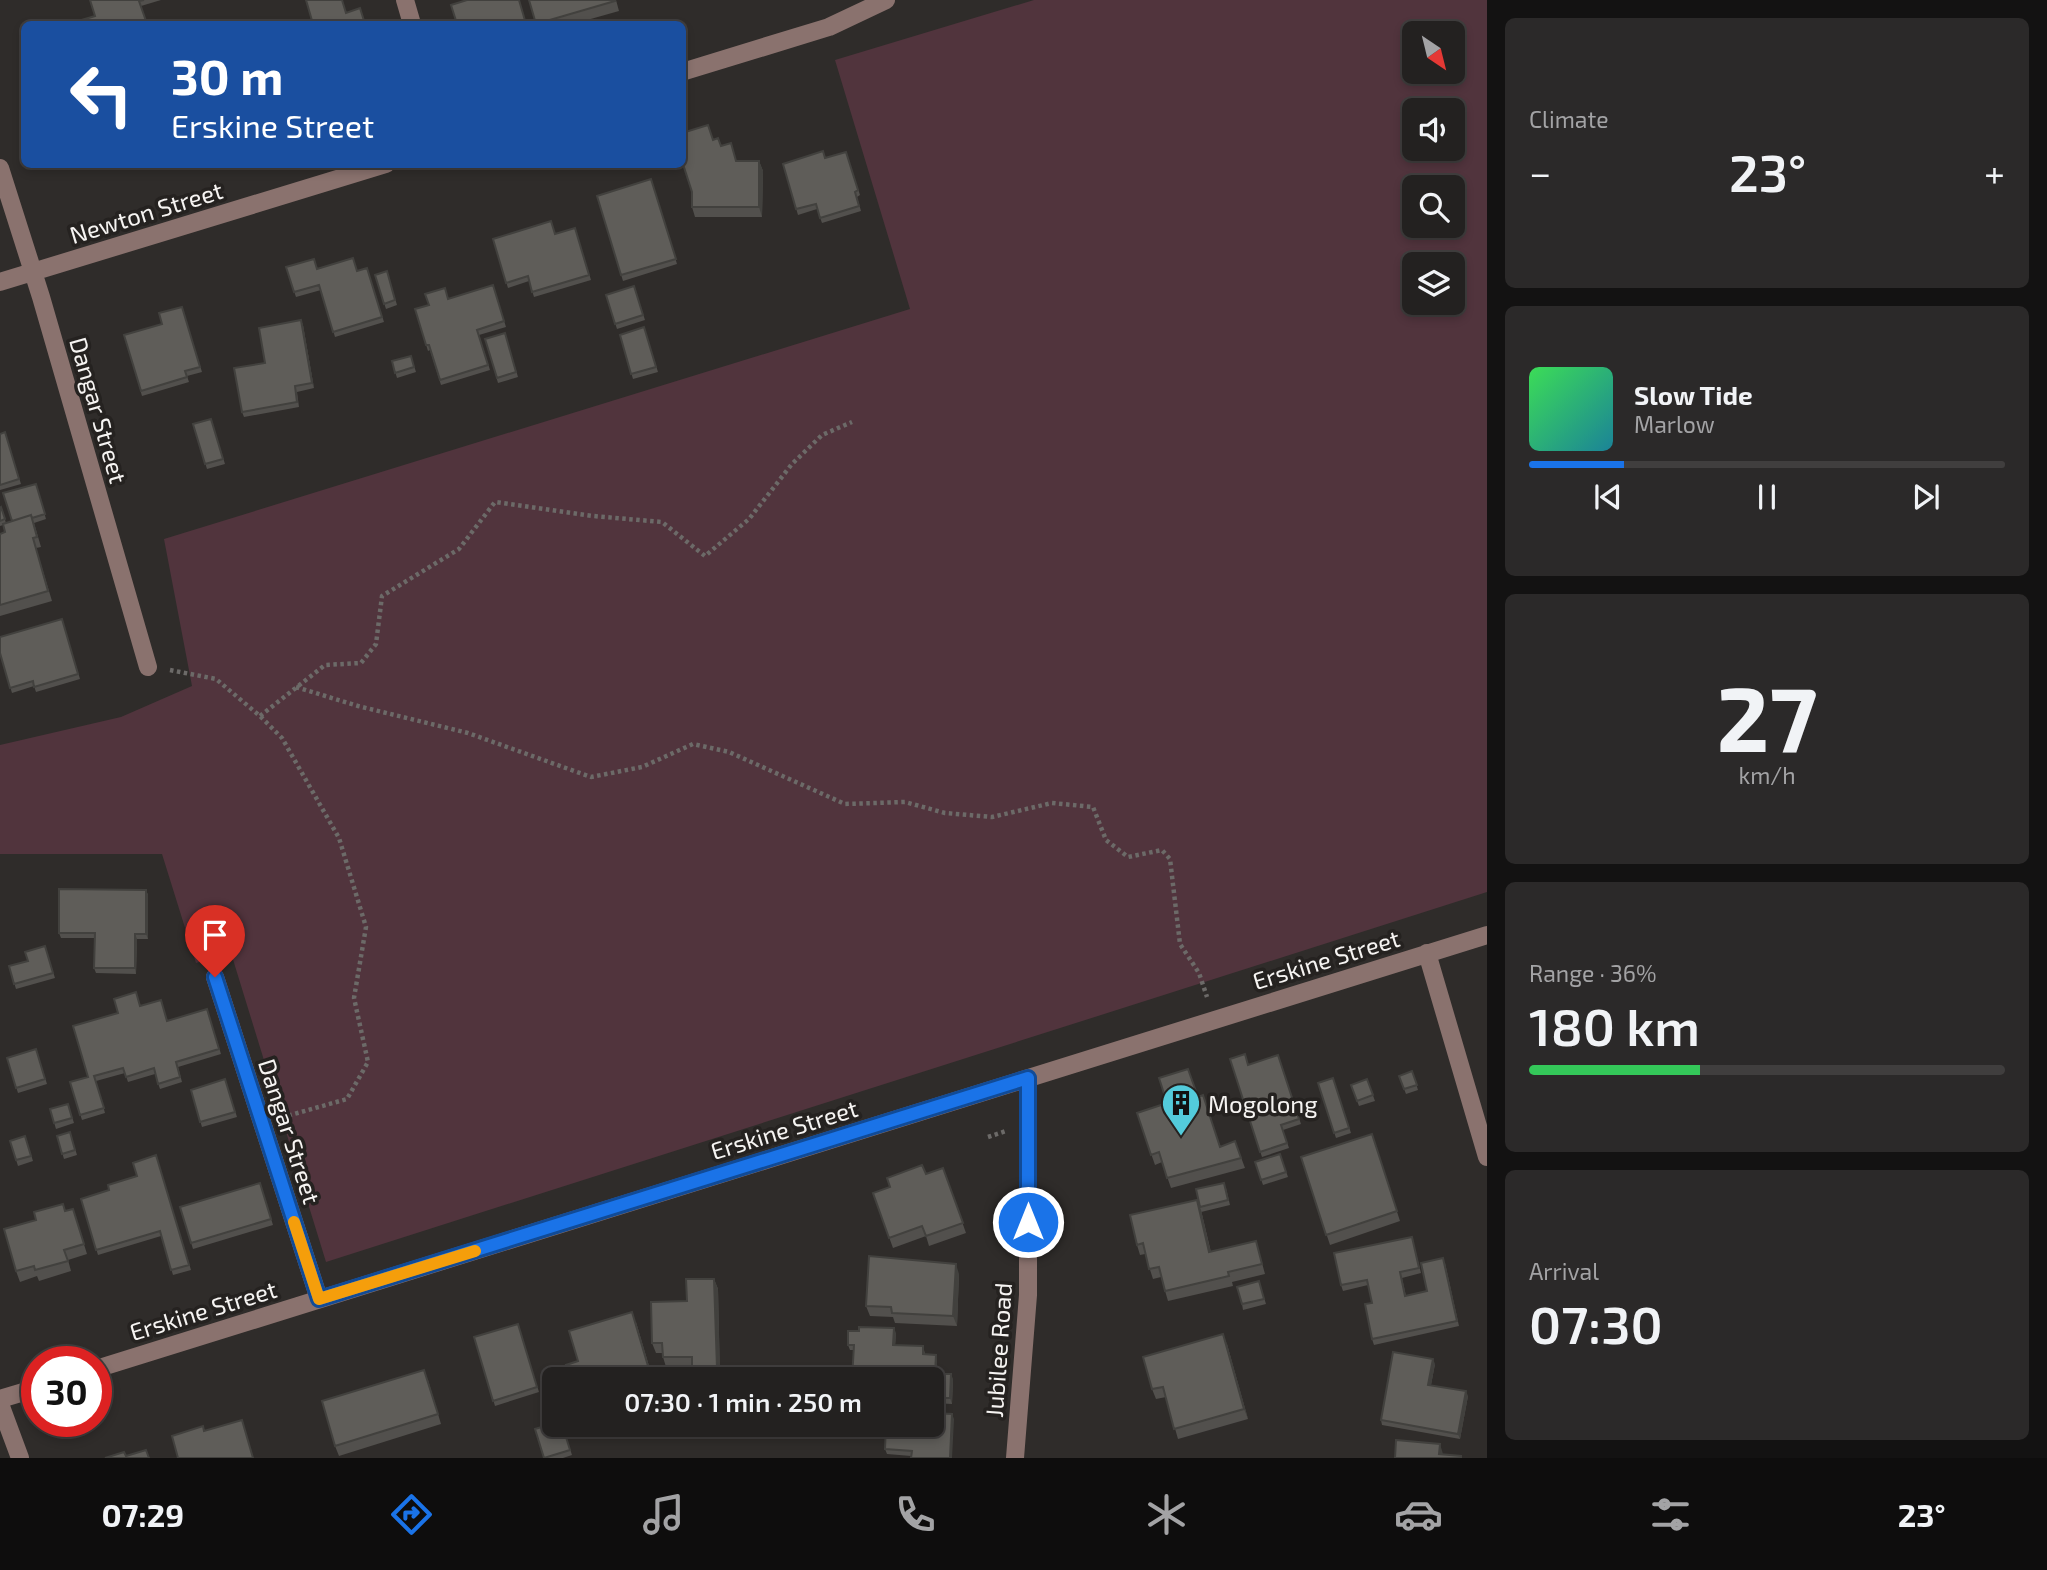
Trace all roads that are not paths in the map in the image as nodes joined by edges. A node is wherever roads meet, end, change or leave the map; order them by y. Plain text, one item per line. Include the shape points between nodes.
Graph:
1 (405, 0) edge
2 (883, 0) edge
3 (411, 21) edge
4 (686, 71) edge
5 (0, 168) edge
6 (373, 168) edge
7 (33, 271) junction
8 (0, 282) edge
9 (148, 667) road end
10 (1487, 935) edge
11 (1427, 953) junction
12 (215, 977) dead end
13 (1028, 1078) junction
14 (1487, 1157) edge
15 (319, 1299) junction
16 (112, 1364) edge
17 (21, 1394) edge
18 (0, 1401) edge
19 (20, 1458) edge
20 (1015, 1458) edge

1 - 3 street
2 - 4 street via 829,27
5 - 7 street, Dangar Street
6 - 7 street, Newton Street
7 - 8 street, Newton Street
7 - 9 street, Dangar Street
10 - 11 street, Erskine Street
11 - 13 street, Erskine Street
11 - 14 street
12 - 15 street, Dangar Street
13 - 15 street, Erskine Street
13 - 20 street, Jubilee Road via 1028,1295
15 - 16 street, Erskine Street
17 - 18 street
18 - 19 street

